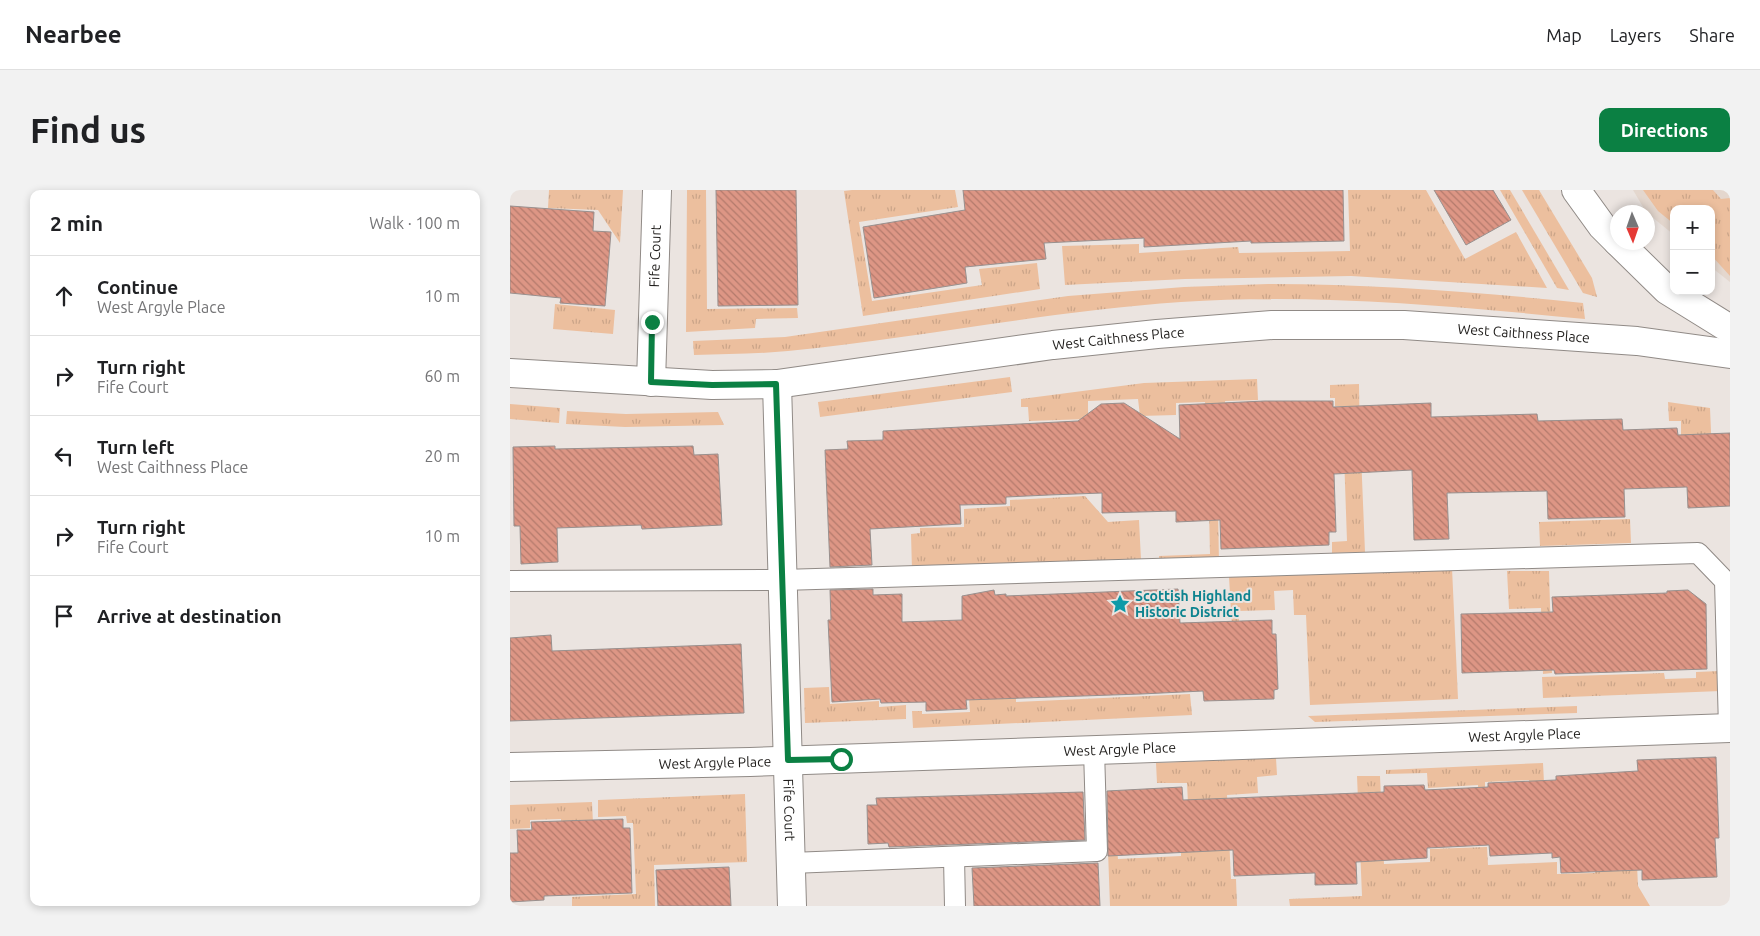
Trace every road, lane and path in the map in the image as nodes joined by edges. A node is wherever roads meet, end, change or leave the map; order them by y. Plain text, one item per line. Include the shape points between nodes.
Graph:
1 (656, 190) edge
2 (1576, 190) edge
3 (1610, 234) edge
4 (1626, 250) edge
5 (1730, 329) edge
6 (1730, 354) edge
7 (510, 373) edge
8 (651, 382) junction
9 (776, 384) junction
10 (782, 580) junction
11 (510, 581) edge
12 (1730, 728) edge
13 (1094, 750) junction
14 (788, 760) junction
15 (510, 767) edge
16 (954, 857) junction
17 (791, 863) junction
18 (792, 906) edge
19 (955, 906) edge

1 - 8 street, Fife Court
2 - 3 street
4 - 5 street via 1667,290
6 - 9 street, West Caithness Place via 1637,341 1404,325 1272,325 1053,345
7 - 8 street, West Caithness Place
8 - 9 street, West Caithness Place
9 - 10 street, Fife Court
10 - 11 lane
10 - 12 lane via 1698,553 1725,581
10 - 14 street, Fife Court
12 - 13 street, West Argyle Place
13 - 14 street, West Argyle Place
13 - 16 lane via 1098,851
14 - 15 street, West Argyle Place
14 - 17 street, Fife Court
16 - 17 lane
16 - 19 lane
17 - 18 street, Fife Court

